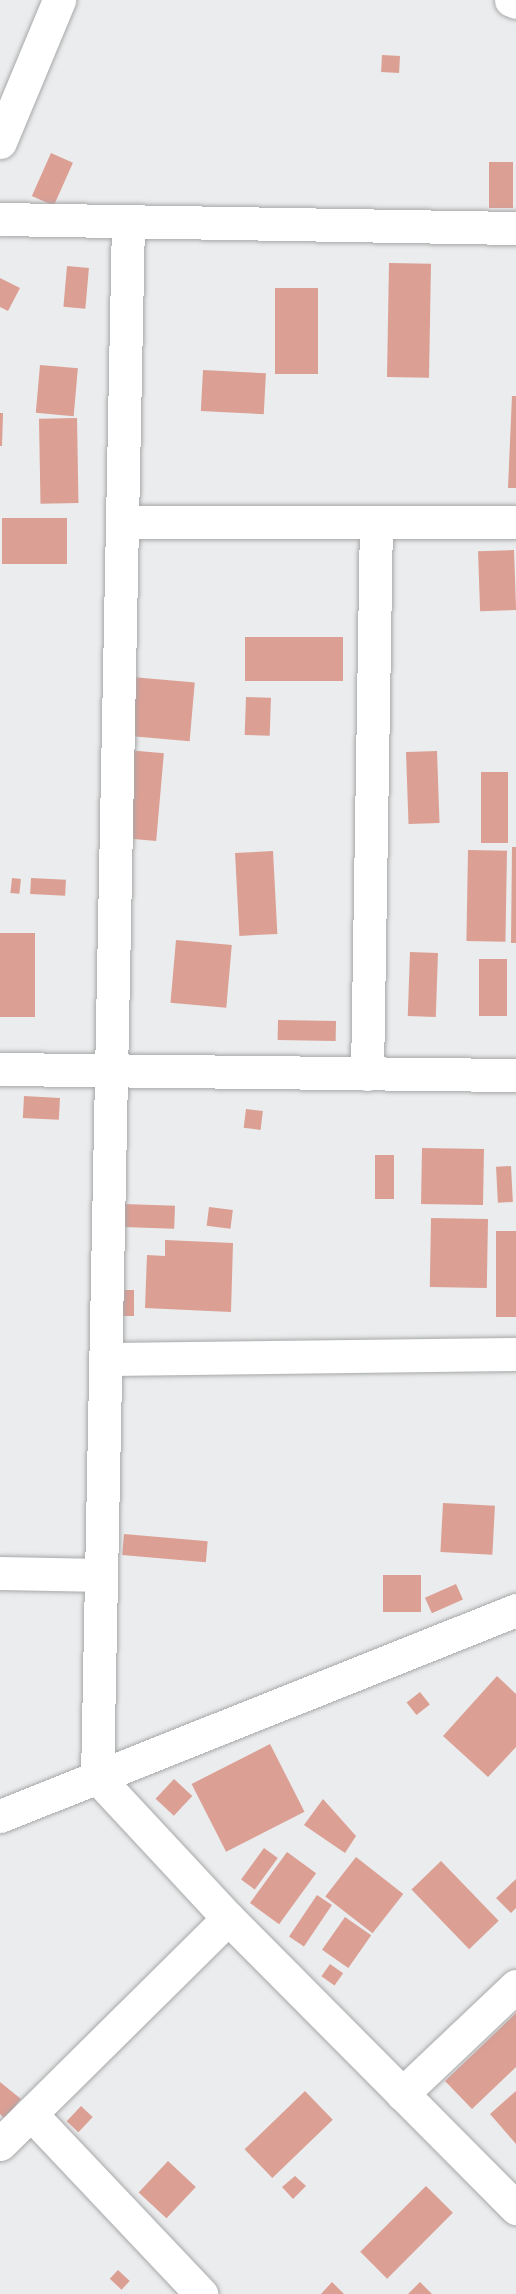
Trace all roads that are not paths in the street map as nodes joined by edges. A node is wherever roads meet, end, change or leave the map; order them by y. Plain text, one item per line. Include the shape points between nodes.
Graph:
1 (59, 0) edge
2 (511, 0) edge
3 (516, 2) edge
4 (0, 142) edge
5 (0, 219) edge
6 (128, 221) junction
7 (516, 228) edge
8 (122, 522) junction
9 (376, 522) junction
10 (516, 522) edge
11 (0, 1069) edge
12 (111, 1070) junction
13 (367, 1074) junction
14 (516, 1075) edge
15 (516, 1354) edge
16 (106, 1359) junction
17 (0, 1573) edge
18 (101, 1575) junction
19 (516, 1610) edge
20 (97, 1777) junction
21 (0, 1816) edge
22 (228, 1918) junction
23 (516, 1986) edge
24 (402, 2094) junction
25 (31, 2114) junction
26 (0, 2144) edge
27 (516, 2208) edge
28 (201, 2294) edge

1 - 4 street
2 - 3 street
5 - 6 street
6 - 7 street
6 - 8 street
8 - 9 street
8 - 12 street
9 - 10 street
9 - 13 street
11 - 12 street
12 - 13 street
12 - 16 street
13 - 14 street
15 - 16 street
16 - 18 street
17 - 18 street
18 - 20 street
19 - 20 street
20 - 21 street
20 - 22 street
22 - 24 street
22 - 25 street
23 - 24 street
24 - 27 street
25 - 26 street
25 - 28 street

